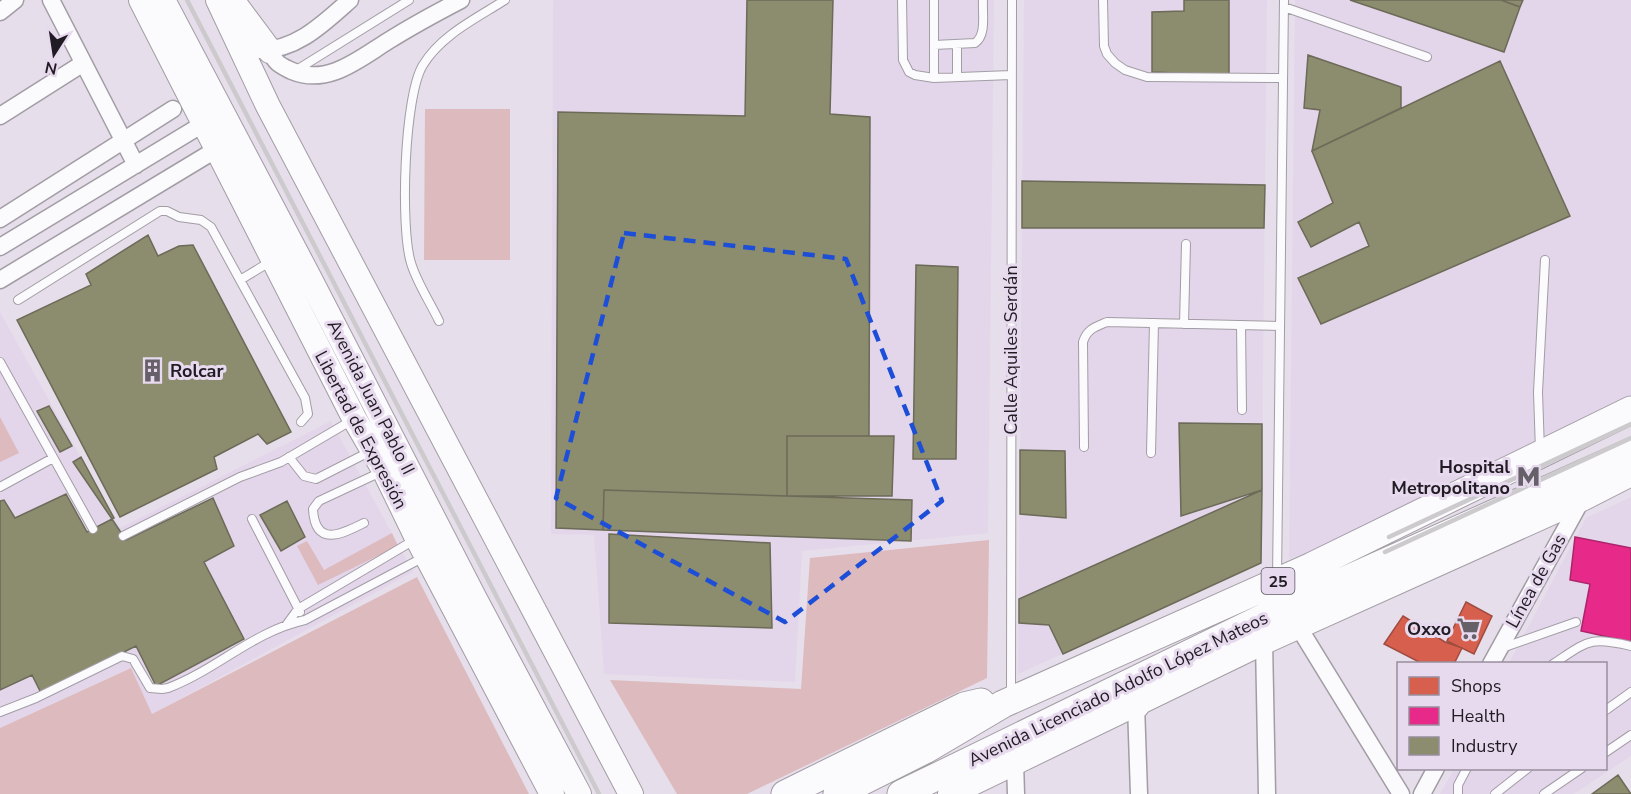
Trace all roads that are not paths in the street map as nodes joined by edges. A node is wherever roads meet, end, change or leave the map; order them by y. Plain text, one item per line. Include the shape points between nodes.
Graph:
1 (15, 0) edge
2 (51, 0) edge
3 (141, 0) edge
4 (163, 0) edge
5 (218, 0) edge
6 (232, 0) edge
7 (244, 0) edge
8 (350, 0) edge
9 (409, 0) edge
10 (461, 0) edge
11 (505, 0) edge
12 (902, 0) edge
13 (934, 0) edge
14 (983, 0) edge
15 (1012, 0) edge
16 (1103, 0) edge
17 (1284, 3) edge
18 (0, 12) edge
19 (176, 25) junction
20 (934, 45) junction
21 (957, 45) junction
22 (242, 50) junction
23 (270, 51) junction
24 (1427, 57) dead end
25 (82, 64) junction
26 (294, 72) junction
27 (1011, 75) junction
28 (957, 77) junction
29 (934, 78) junction
30 (1283, 78) junction
31 (191, 113) junction
32 (0, 116) edge
33 (123, 140) junction
34 (217, 149) junction
35 (136, 165) junction
36 (0, 219) edge
37 (1186, 244) dead end
38 (0, 247) edge
39 (273, 260) junction
40 (1545, 260) dead end
41 (309, 277) junction
42 (0, 280) edge
43 (240, 280) junction
44 (18, 300) dead end
45 (439, 321) dead end
46 (1154, 323) junction
47 (1184, 324) junction
48 (1241, 325) junction
49 (1280, 326) junction
50 (0, 362) edge
51 (1242, 410) dead end
52 (1631, 410) edge
53 (354, 418) junction
54 (301, 422) dead end
55 (1084, 447) dead end
56 (1631, 452) edge
57 (1151, 453) dead end
58 (1540, 454) junction
59 (289, 457) junction
60 (53, 458) junction
61 (378, 460) junction
62 (1631, 474) edge
63 (0, 487) edge
64 (399, 498) junction
65 (1582, 499) junction
66 (252, 519) dead end
67 (364, 523) dead end
68 (93, 529) dead end
69 (123, 536) dead end
70 (422, 547) junction
71 (1277, 581) junction
72 (475, 599) junction
73 (298, 609) junction
74 (1292, 616) junction
75 (305, 620) junction
76 (1576, 622) dead end
77 (287, 624) junction
78 (1263, 642) junction
79 (1631, 646) edge
80 (1495, 656) edge
81 (1555, 662) edge
82 (1631, 692) edge
83 (1007, 702) junction
84 (1136, 705) junction
85 (1084, 706) junction
86 (1607, 709) edge
87 (0, 712) edge
88 (1631, 735) edge
89 (1607, 751) edge
90 (1015, 762) junction
91 (1435, 770) edge
92 (1467, 770) edge
93 (1525, 770) edge
94 (1579, 770) edge
95 (941, 787) edge
96 (552, 794) edge
97 (579, 794) edge
98 (631, 794) edge
99 (785, 794) edge
100 (837, 794) edge
101 (901, 794) edge
102 (1016, 794) edge
103 (1139, 794) edge
104 (1267, 794) edge
105 (1401, 794) edge
106 (1422, 794) edge
107 (1458, 794) edge
108 (1495, 794) edge
109 (1544, 794) edge

1 - 18 street
2 - 25 street
3 - 31 main road, Libertad de Expresión
4 - 19 main road, Avenida Juan Pablo II
5 - 22 main road
6 - 23 main road
7 - 23 street
8 - 23 street via 305,38
9 - 26 lane
10 - 26 street via 332,73 316,77
11 - 45 lane via 447,37 415,80 409,115 405,215 410,262
12 - 29 lane via 905,66 915,75
13 - 20 lane
14 - 21 lane via 980,40
15 - 27 lane, Calle Aquiles Serdán
16 - 30 lane via 1104,46 1107,54 1125,70 1147,77
17 - 24 lane
17 - 30 lane
19 - 31 main road
19 - 41 main road, Avenida Juan Pablo II
20 - 21 lane
20 - 29 lane
21 - 28 lane
22 - 23 street
22 - 98 main road via 273,117
23 - 26 street via 277,63
25 - 32 street
25 - 33 street
27 - 28 lane
27 - 83 lane, Calle Aquiles Serdán
28 - 29 lane
30 - 49 lane
31 - 33 street
31 - 34 main road, Libertad de Expresión
31 - 35 street
33 - 35 street
33 - 36 street
34 - 39 main road, Libertad de Expresión
34 - 42 street
35 - 38 street
37 - 47 lane
39 - 43 lane
39 - 53 main road, Libertad de Expresión
40 - 58 lane via 1538,392
41 - 53 main road via 315,306 355,402
41 - 72 main road, Avenida Juan Pablo II
43 - 44 lane via 211,227 201,220 160,211
43 - 54 lane via 305,398 308,414
46 - 47 lane
46 - 55 lane via 1107,322 1086,333
46 - 57 lane
47 - 48 lane
48 - 49 lane
48 - 51 lane
49 - 71 lane
50 - 60 lane
52 - 58 main road, Avenida Licenciado Adolfo López Mateos / 25
53 - 59 lane
53 - 61 main road, Libertad de Expresión
56 - 74 main road, Avenida Licenciado Adolfo López Mateos / 25
58 - 71 main road, Avenida Licenciado Adolfo López Mateos / 25
59 - 61 lane via 304,476 316,479
59 - 69 lane
60 - 63 lane
60 - 68 lane
61 - 64 main road, Libertad de Expresión
61 - 67 lane via 313,509 316,523 326,534 339,535
62 - 65 main road
64 - 70 main road, Libertad de Expresión
64 - 72 main road
65 - 74 main road
65 - 80 street, Línea de Gas
66 - 73 lane
70 - 73 lane
70 - 75 lane
70 - 96 main road, Libertad de Expresión
71 - 83 main road, Avenida Licenciado Adolfo López Mateos / 25
72 - 97 main road, Avenida Juan Pablo II
73 - 75 lane
73 - 77 lane
74 - 78 main road
74 - 85 main road, Avenida Licenciado Adolfo López Mateos / 25
74 - 105 street
75 - 77 lane
76 - 80 lane
77 - 87 lane via 162,690 150,688 133,659 122,656
78 - 84 main road
78 - 104 street
79 - 81 lane via 1595,640
82 - 86 lane
83 - 99 main road via 964,706
83 - 100 main road, Avenida Licenciado Adolfo López Mateos / 25 via 925,750
84 - 85 main road
84 - 90 main road
84 - 103 street
85 - 95 main road, Avenida Licenciado Adolfo López Mateos / 25
88 - 89 lane
90 - 95 main road
90 - 102 street
91 - 106 street
92 - 107 lane via 1458,785
93 - 108 lane
94 - 109 lane
95 - 101 main road, Avenida Licenciado Adolfo López Mateos / 25

